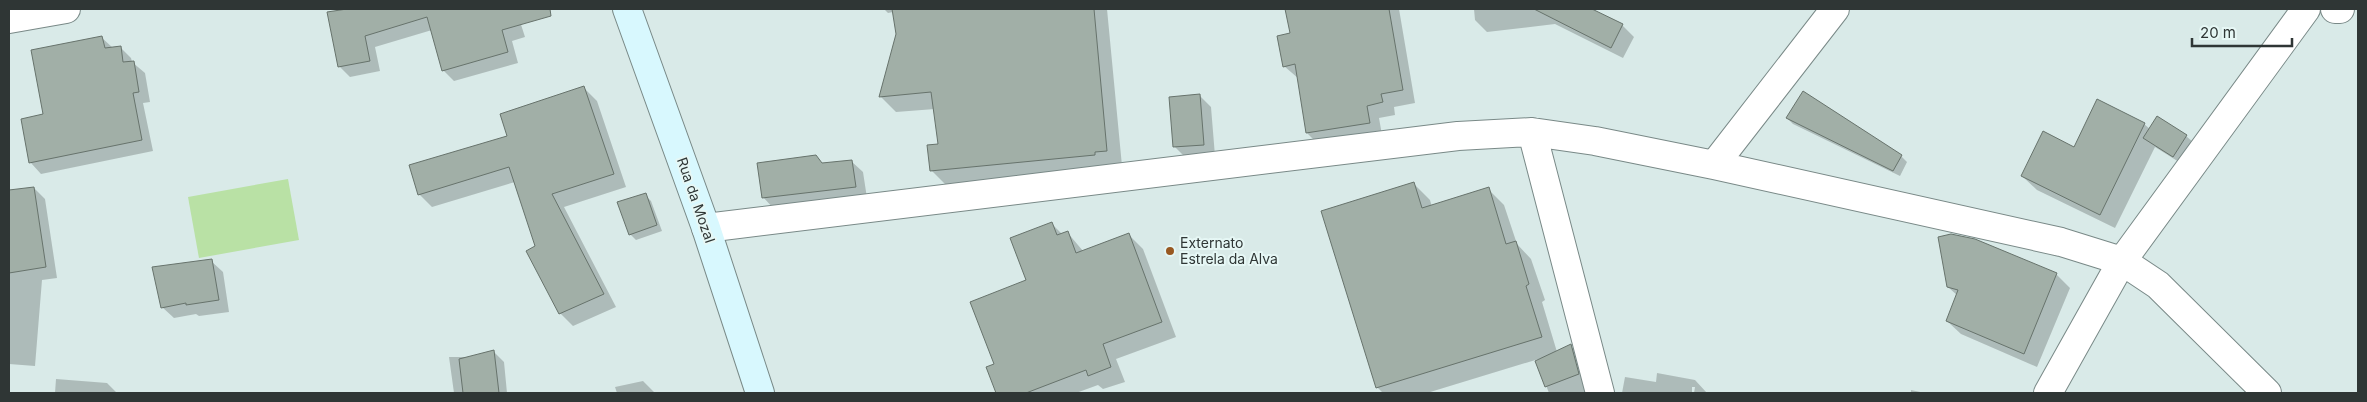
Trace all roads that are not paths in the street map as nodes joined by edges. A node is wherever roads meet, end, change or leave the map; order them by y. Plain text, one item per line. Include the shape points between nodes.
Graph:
1 (66, 9) edge
2 (627, 9) edge
3 (1835, 9) edge
4 (2306, 9) edge
5 (2335, 9) edge
6 (2340, 9) edge
7 (9, 19) edge
8 (1532, 132) junction
9 (1714, 165) junction
10 (706, 228) junction
11 (2122, 261) junction
12 (760, 393) edge
13 (1600, 393) edge
14 (2048, 393) edge
15 (2267, 393) edge

1 - 7 street
2 - 10 main road, Rua da Mozal
3 - 9 street
4 - 11 street
5 - 6 street
8 - 9 street
8 - 10 street via 1448,137
8 - 13 street
9 - 11 street via 2061,242
10 - 12 main road, Rua da Mozal
11 - 14 street
11 - 15 street via 2158,286

